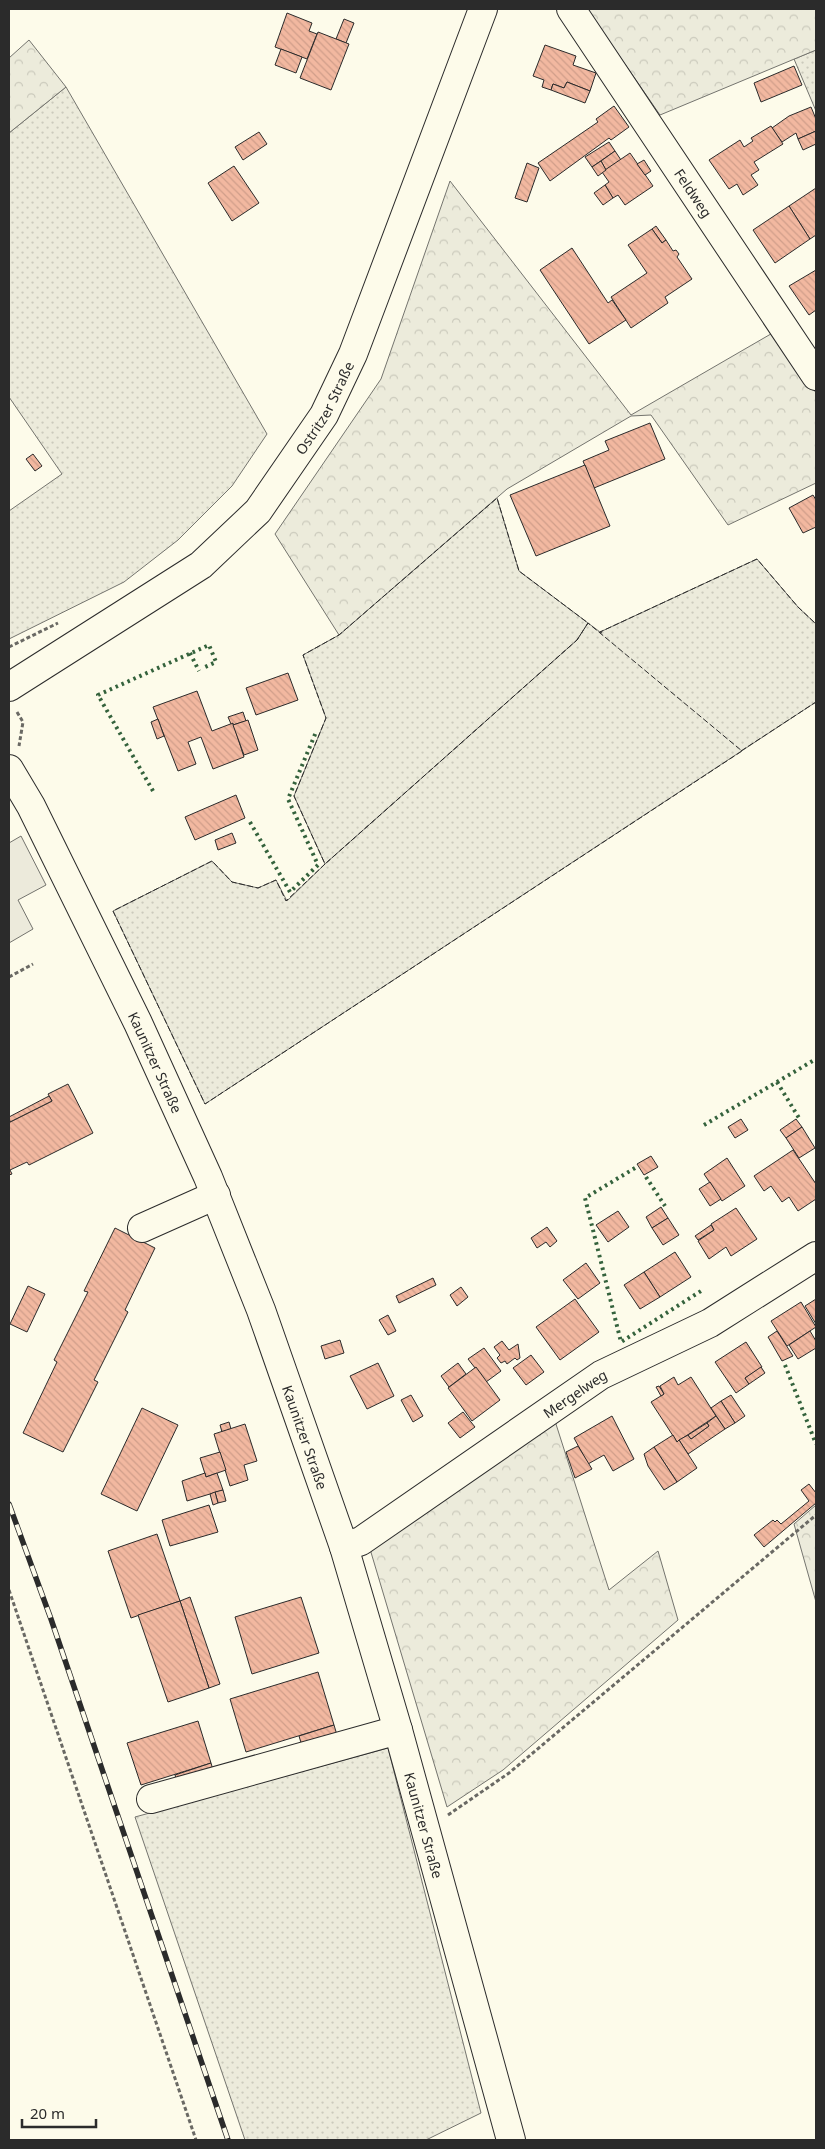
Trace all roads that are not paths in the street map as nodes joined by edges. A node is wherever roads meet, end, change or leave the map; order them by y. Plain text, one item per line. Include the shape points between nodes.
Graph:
1 (482, 9) edge
2 (570, 9) edge
3 (816, 376) edge
4 (9, 687) edge
5 (9, 769) edge
6 (216, 1196) junction
7 (142, 1228) dead end
8 (816, 1256) edge
9 (344, 1548) junction
10 (398, 1730) junction
11 (151, 1799) dead end
12 (511, 2140) edge

1 - 4 street, Ostritzer Straße via 353,354 324,415 258,511 201,565
2 - 3 street, Feldweg
5 - 6 street, Kaunitzer Straße via 31,806 138,1023
6 - 7 street
6 - 9 street, Kaunitzer Straße via 261,1310
8 - 9 street, Mergelweg via 710,1323 600,1376 361,1541
9 - 10 street, Kaunitzer Straße
10 - 11 street
10 - 12 street, Kaunitzer Straße

